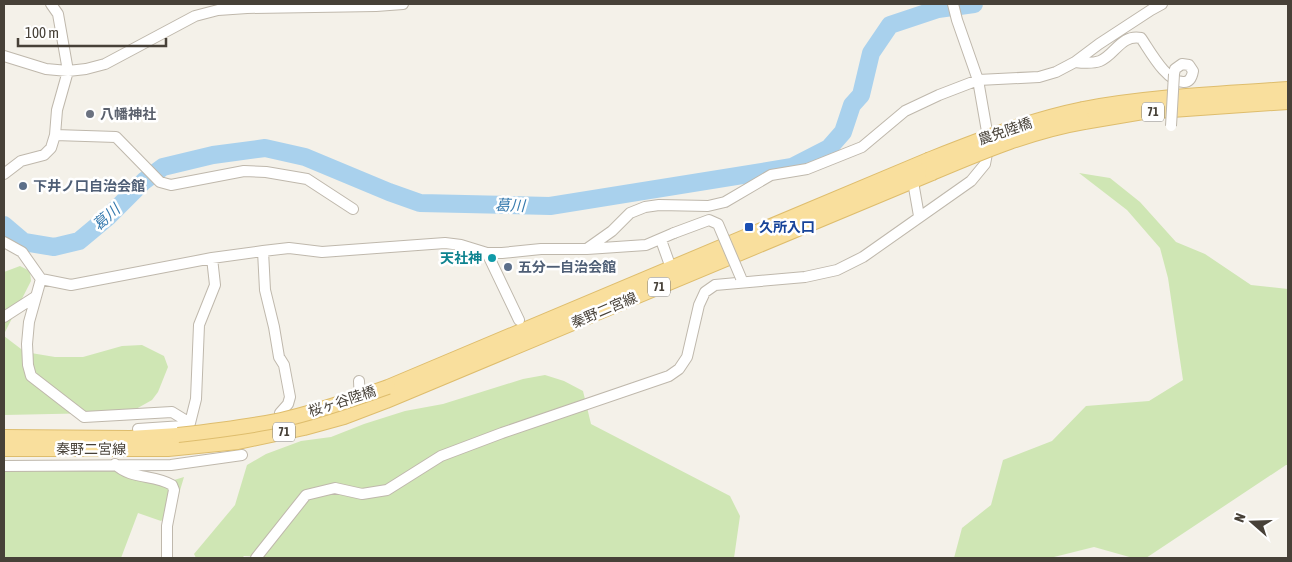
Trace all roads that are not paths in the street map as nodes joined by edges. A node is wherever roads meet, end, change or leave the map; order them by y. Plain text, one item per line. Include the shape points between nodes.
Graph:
1 (51, 4) edge
2 (403, 4) edge
3 (1162, 4) edge
4 (954, 8) edge
5 (4, 56) edge
6 (1075, 62) junction
7 (68, 71) junction
8 (978, 80) junction
9 (1288, 89) edge
10 (1221, 101) junction
11 (1288, 102) edge
12 (1171, 126) dead end
13 (55, 135) junction
14 (930, 166) joint
15 (4, 174) edge
16 (912, 174) junction
17 (352, 209) dead end
18 (919, 216) junction
19 (661, 240) junction
20 (4, 242) edge
21 (587, 249) junction
22 (263, 251) junction
23 (487, 253) junction
24 (212, 258) junction
25 (671, 268) junction
26 (41, 279) junction
27 (741, 280) junction
28 (35, 297) junction
29 (4, 317) edge
30 (520, 320) dead end
31 (359, 381) dead end
32 (388, 387) joint
33 (386, 401) joint
34 (190, 423) junction
35 (138, 429) dead end
36 (4, 436) edge
37 (175, 444) junction
38 (4, 449) edge
39 (242, 455) dead end
40 (115, 464) junction
41 (170, 465) junction
42 (4, 466) edge
43 (167, 558) edge
44 (256, 558) edge

1 - 7 street via 58,14
2 - 7 street via 218,10 195,16 105,64
3 - 6 street
4 - 8 street
5 - 7 street via 46,69
6 - 8 street via 1039,77
6 - 12 street, bridge via 1101,61 1127,38 1134,37 1141,38 1171,79 1182,82 1188,81 1193,71 1189,65 1182,64 1175,69 1174,74
7 - 13 street via 57,110
8 - 18 street via 989,143 985,164 972,181
8 - 21 street via 905,111 862,148 807,168 770,175 725,202 708,206 646,207 630,213
9 - 10 main road, 71
10 - 11 main road, 71
10 - 14 main road, 農免陸橋 / 71, bridge via 1143,112 1084,115
13 - 15 street via 51,148 44,154 21,162
13 - 17 street via 116,137 160,182 171,185 244,172 274,173 307,179
14 - 16 main road, 秦野二宮線 / 71
16 - 18 street
16 - 25 main road, 秦野二宮線 / 71
16 - 33 main road, 秦野二宮線 / 71
18 - 27 street via 863,257 837,270 805,278
19 - 21 street via 646,246
19 - 25 street
19 - 27 street, bridge via 709,220 718,224
20 - 26 street via 22,252
21 - 23 street
22 - 23 street via 289,248 322,252 446,243
22 - 24 street
22 - 31 street via 265,290 290,397 280,416 298,422 360,404
23 - 30 street
24 - 26 street via 71,285
24 - 34 street via 215,285 199,325 196,399
25 - 32 main road, 秦野二宮線 / 71
26 - 28 street
27 - 44 street via 715,285 705,292 687,357 669,376 441,456 387,490 362,494 335,488 306,494
28 - 29 street
28 - 34 street via 27,344 32,376 84,417 172,412
32 - 37 main road, 桜ヶ谷陸橋 / 71, bridge via 283,419
33 - 37 main road, 桜ヶ谷陸橋 / 71 via 344,417 238,442
34 - 35 street
36 - 37 main road, 秦野二宮線 / 71 via 130,438
37 - 38 main road, 秦野二宮線 / 71
37 - 41 street
39 - 41 street
40 - 41 street
40 - 42 street
40 - 43 street via 126,474 165,480 172,485

